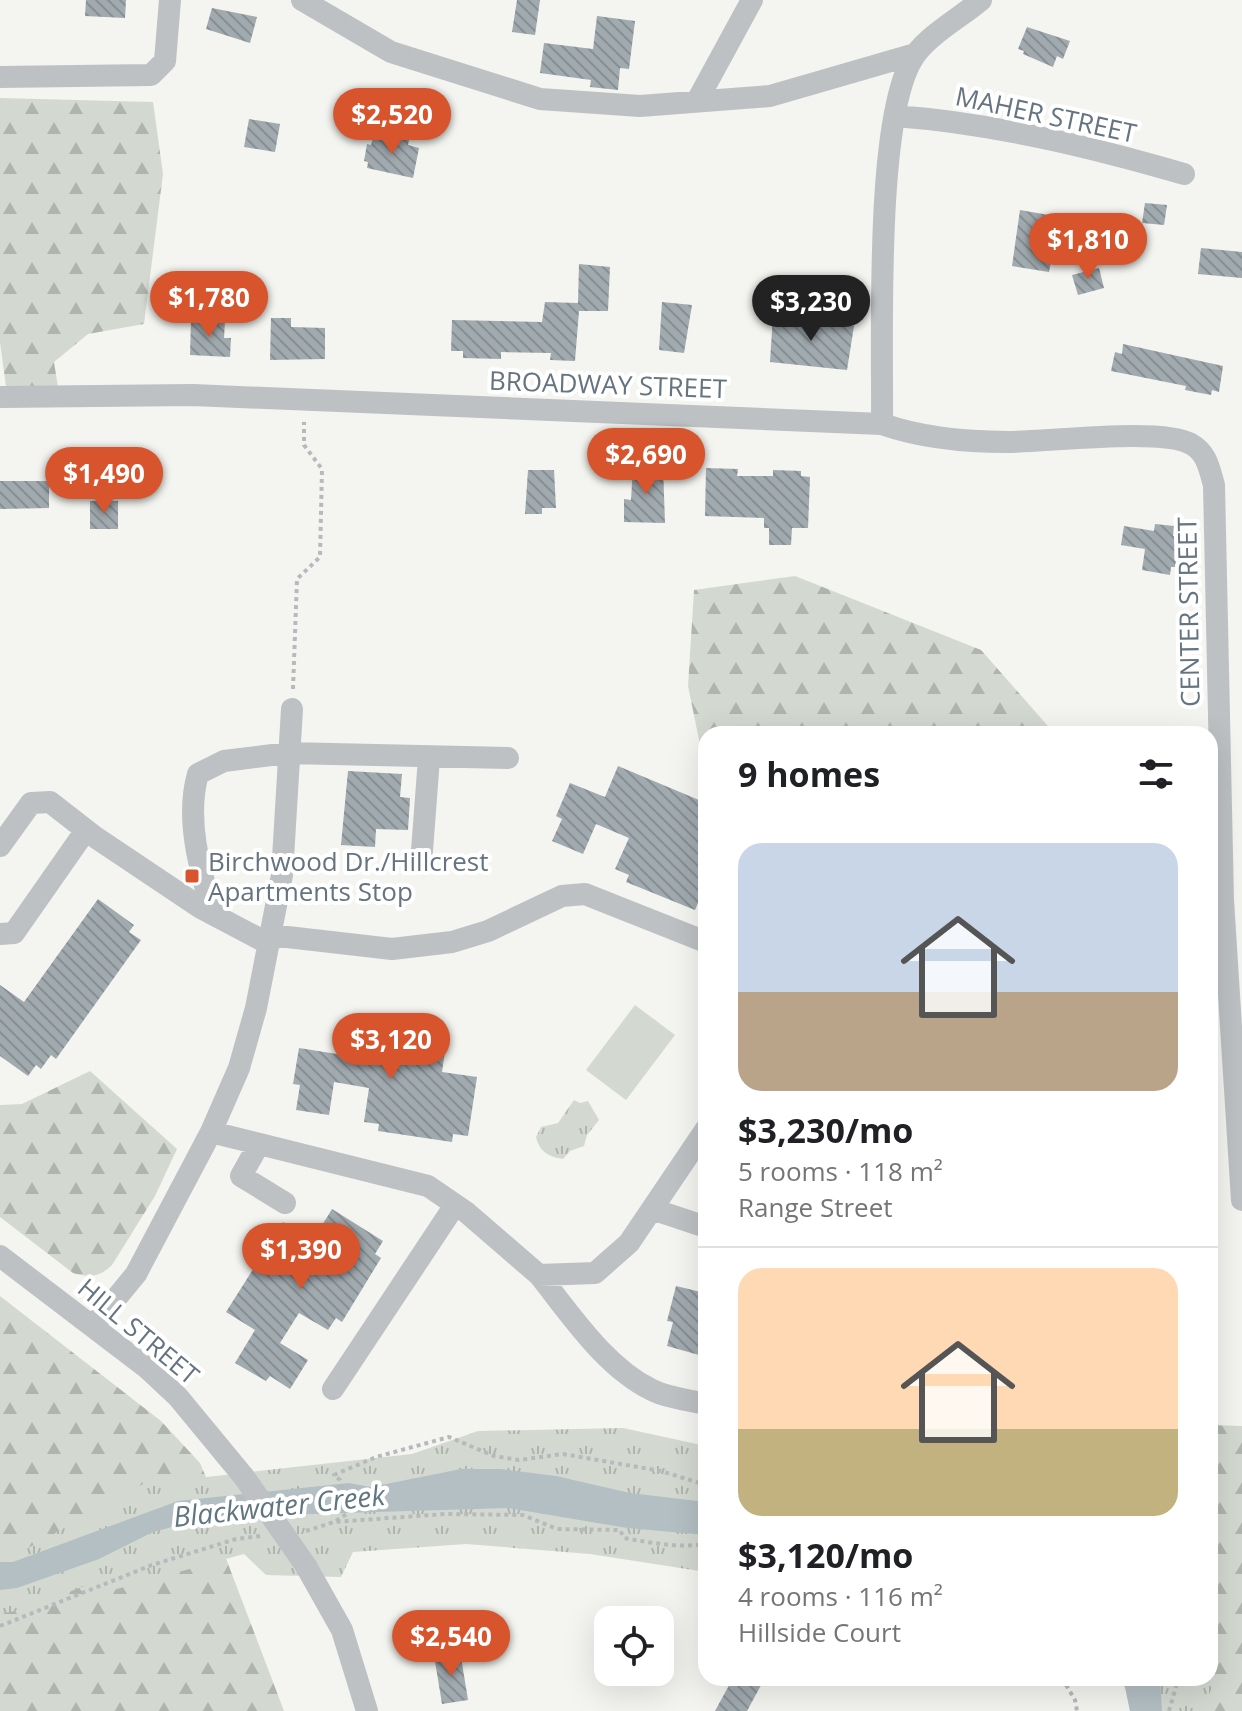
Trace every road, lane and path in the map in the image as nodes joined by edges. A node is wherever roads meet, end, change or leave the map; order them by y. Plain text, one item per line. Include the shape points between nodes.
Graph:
1 (170, 0) edge
2 (302, 0) edge
3 (752, 0) edge
4 (981, 0) edge
5 (915, 54) junction
6 (0, 77) edge
7 (697, 101) junction
8 (895, 116) junction
9 (1184, 174) dead end
10 (0, 397) edge
11 (304, 399) junction
12 (882, 424) junction
13 (1205, 455) joint
14 (292, 709) joint
15 (288, 753) junction
16 (429, 758) junction
17 (508, 758) dead end
18 (86, 830) junction
19 (0, 846) edge
20 (421, 864) dead end
21 (213, 914) junction
22 (0, 934) edge
23 (270, 939) junction
24 (698, 939) edge
25 (211, 1132) junction
26 (698, 1141) edge
27 (259, 1144) junction
28 (1242, 1200) edge
29 (285, 1203) dead end
30 (455, 1205) junction
31 (652, 1209) junction
32 (698, 1224) edge
33 (0, 1256) edge
34 (539, 1275) junction
35 (94, 1325) junction
36 (333, 1389) dead end
37 (698, 1402) edge
38 (698, 1483) edge
39 (334, 1522) junction
40 (303, 1532) dead end
41 (263, 1536) dead end
42 (698, 1545) edge
43 (0, 1626) edge
44 (1067, 1686) edge
45 (1176, 1686) edge
46 (367, 1711) edge
47 (1077, 1711) edge
48 (1169, 1711) edge

1 - 6 street via 165,61 151,75
2 - 7 street via 391,52 540,99 640,106
3 - 7 street
4 - 5 street
5 - 7 street via 770,96
5 - 8 street via 899,89
8 - 9 street, MAHER STREET via 1108,152
8 - 12 street via 887,180
10 - 11 street, BROADWAY STREET
11 - 12 street, BROADWAY STREET
11 - 14 path via 304,445 322,469 320,557 297,579
12 - 13 street, BROADWAY STREET via 915,436 1006,442 1162,437 1190,442
13 - 28 street, CENTER STREET via 1214,485 1223,900
14 - 15 street
15 - 16 street
15 - 21 street via 224,761 198,774 193,793 198,863
15 - 23 street via 282,875
16 - 17 street
16 - 20 street
18 - 19 street via 50,802 31,803
18 - 21 street
18 - 22 street via 14,933
21 - 23 street
23 - 24 street via 392,949 452,942 562,896 585,894
23 - 25 street via 239,1068
25 - 27 street
25 - 35 street via 136,1274
26 - 31 street
27 - 29 street via 241,1176
27 - 30 street via 428,1186
30 - 34 street
30 - 36 street
31 - 32 street
31 - 34 street via 629,1243 595,1273
33 - 35 street, HILL STREET
34 - 37 street via 623,1370 653,1390
35 - 46 street, HILL STREET, bridge via 178,1397 244,1477 306,1566 342,1630
38 - 39 path via 563,1454 519,1460 494,1456 449,1437 334,1475 348,1513
39 - 40 path
39 - 42 path via 523,1515 557,1529 620,1530 624,1538
41 - 43 path via 152,1565
44 - 47 path
45 - 48 path

